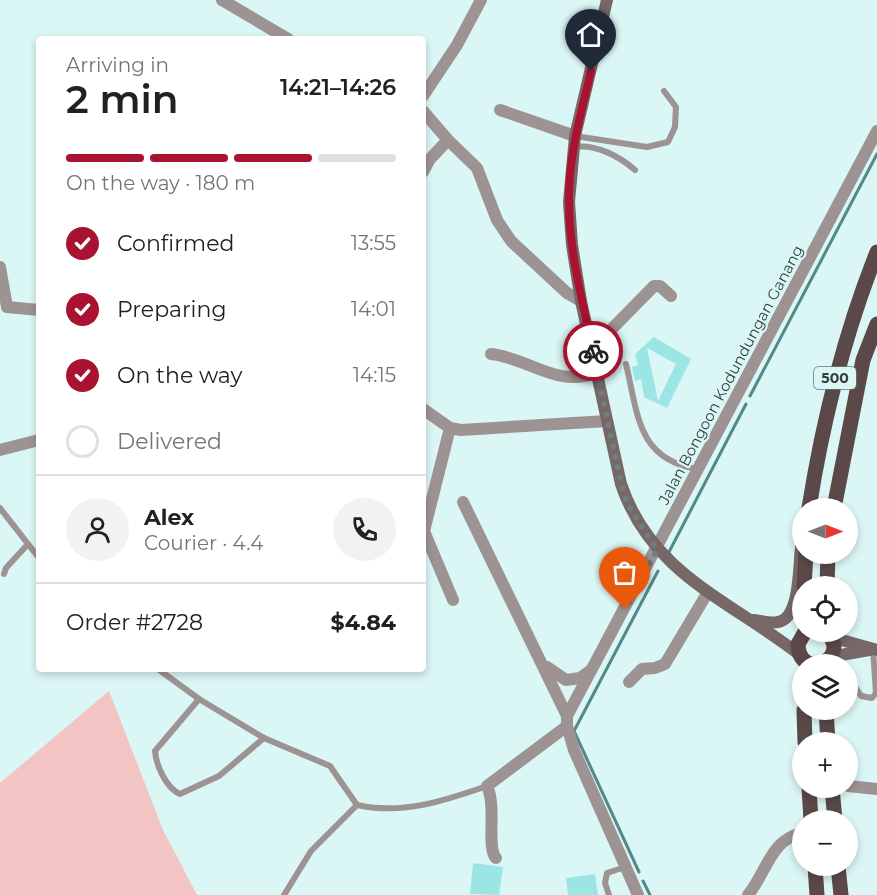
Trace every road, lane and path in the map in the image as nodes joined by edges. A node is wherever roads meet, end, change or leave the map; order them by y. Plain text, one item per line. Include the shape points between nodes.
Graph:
1 (222, 0) edge
2 (481, 0) edge
3 (607, 0) edge
4 (283, 36) edge
5 (426, 92) edge
6 (664, 92) dead end
7 (500, 110) dead end
8 (426, 114) edge
9 (877, 131) edge
10 (448, 140) junction
11 (575, 142) junction
12 (426, 166) edge
13 (635, 170) dead end
14 (877, 252) edge
15 (0, 267) edge
16 (670, 296) dead end
17 (581, 301) junction
18 (36, 310) edge
19 (4, 312) edge
20 (877, 324) edge
21 (592, 348) junction
22 (491, 354) dead end
23 (626, 364) dead end
24 (597, 372) junction
25 (426, 411) edge
26 (607, 421) junction
27 (450, 428) junction
28 (36, 441) edge
29 (0, 450) edge
30 (697, 469) junction
31 (811, 498) edge
32 (836, 498) edge
33 (463, 502) dead end
34 (0, 508) edge
35 (426, 523) edge
36 (426, 536) edge
37 (28, 544) junction
38 (657, 550) junction
39 (36, 554) edge
40 (800, 564) edge
41 (4, 574) dead end
42 (708, 592) junction
43 (453, 600) dead end
44 (750, 619) junction
45 (852, 642) edge
46 (874, 650) edge
47 (796, 654) edge
48 (858, 654) edge
49 (543, 664) junction
50 (593, 668) junction
51 (163, 672) edge
52 (629, 682) dead end
53 (858, 691) edge
54 (199, 699) junction
55 (567, 721) junction
56 (264, 738) junction
57 (487, 786) junction
58 (858, 787) edge
59 (877, 789) edge
60 (357, 805) junction
61 (792, 837) edge
62 (496, 858) dead end
63 (624, 867) junction
64 (816, 876) edge
65 (839, 876) edge
66 (284, 895) edge
67 (609, 895) edge
68 (638, 895) edge
69 (748, 895) edge
70 (817, 895) edge
71 (841, 895) edge

1 - 4 street
2 - 5 street
3 - 11 main road
6 - 11 lane via 676,107 675,127 668,142 647,147
7 - 11 street
8 - 10 street
9 - 30 street, Jalan Bongoon Kodundungan Ganang
10 - 12 street
10 - 17 street via 482,174 503,231 567,293
11 - 13 lane via 626,162
11 - 17 main road via 569,202
14 - 31 main road, 500 via 833,382
15 - 19 street
16 - 21 street via 660,286 654,286
17 - 21 main road
18 - 19 street
20 - 32 main road, 500 via 863,360
21 - 24 main road
22 - 24 street via 510,356 550,375 583,378
23 - 30 lane via 649,446 680,466
24 - 26 main road
25 - 27 street
26 - 27 street
26 - 38 main road via 628,505
27 - 35 street
28 - 29 street
30 - 38 street, Jalan Bongoon Kodundungan Ganang
33 - 49 street
34 - 37 lane
36 - 43 street
37 - 39 lane
37 - 41 lane
38 - 42 main road
38 - 50 street, Jalan Bongoon Kodundungan Ganang
40 - 44 main road via 796,602 790,615 780,622
42 - 44 main road
42 - 52 street via 665,664 642,669
44 - 47 main road
45 - 46 main road
46 - 48 main road
46 - 53 lane via 876,693 872,698 861,696
49 - 50 street via 566,680 580,678
49 - 55 street
50 - 55 street, Jalan Bongoon Kodundungan Ganang
51 - 54 lane
54 - 56 lane
54 - 56 lane via 155,751 155,762 174,792 180,794 212,780
55 - 57 street
55 - 63 street via 574,750
56 - 60 lane via 330,766
57 - 60 lane via 423,805 382,811
57 - 62 street via 492,796 491,844
58 - 59 street
60 - 66 lane via 310,851
61 - 69 street via 775,849
63 - 67 lane via 607,873
63 - 68 street
64 - 70 main road
65 - 71 main road

